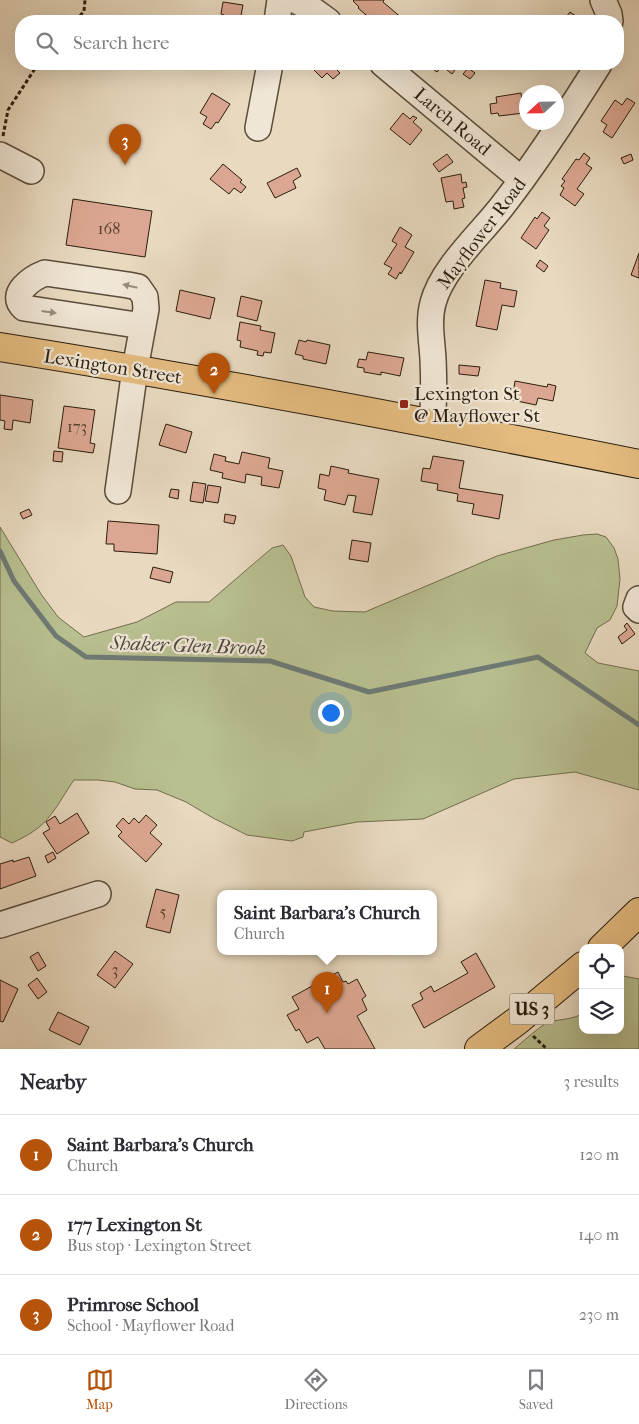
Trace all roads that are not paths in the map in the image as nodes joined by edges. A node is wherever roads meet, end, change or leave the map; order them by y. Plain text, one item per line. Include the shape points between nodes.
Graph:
1 (280, 0) edge
2 (295, 0) edge
3 (603, 0) edge
4 (278, 15) edge
5 (320, 15) edge
6 (609, 15) edge
7 (269, 70) edge
8 (390, 70) edge
9 (595, 70) edge
10 (258, 128) dead end
11 (1, 149) edge
12 (31, 171) dead end
13 (522, 180) junction
14 (143, 326) dead end
15 (0, 347) edge
16 (135, 368) junction
17 (432, 424) junction
18 (639, 464) edge
19 (118, 491) dead end
20 (639, 599) edge
21 (639, 610) edge
22 (98, 894) dead end
23 (639, 912) edge
24 (0, 925) edge
25 (606, 944) edge
26 (579, 969) edge
27 (479, 1049) edge

1 - 4 street
2 - 5 street
3 - 6 street
7 - 10 street
8 - 13 street, Larch Road
9 - 13 street, Mayflower Road
11 - 12 street
13 - 17 street, Mayflower Road via 450,269 436,292 431,317
14 - 16 street
15 - 16 main road, Lexington Street
16 - 17 main road, Lexington Street
16 - 19 street
17 - 18 main road, Lexington Street
20 - 21 street via 636,607
22 - 24 street
23 - 25 main road
26 - 27 main road, US 3

